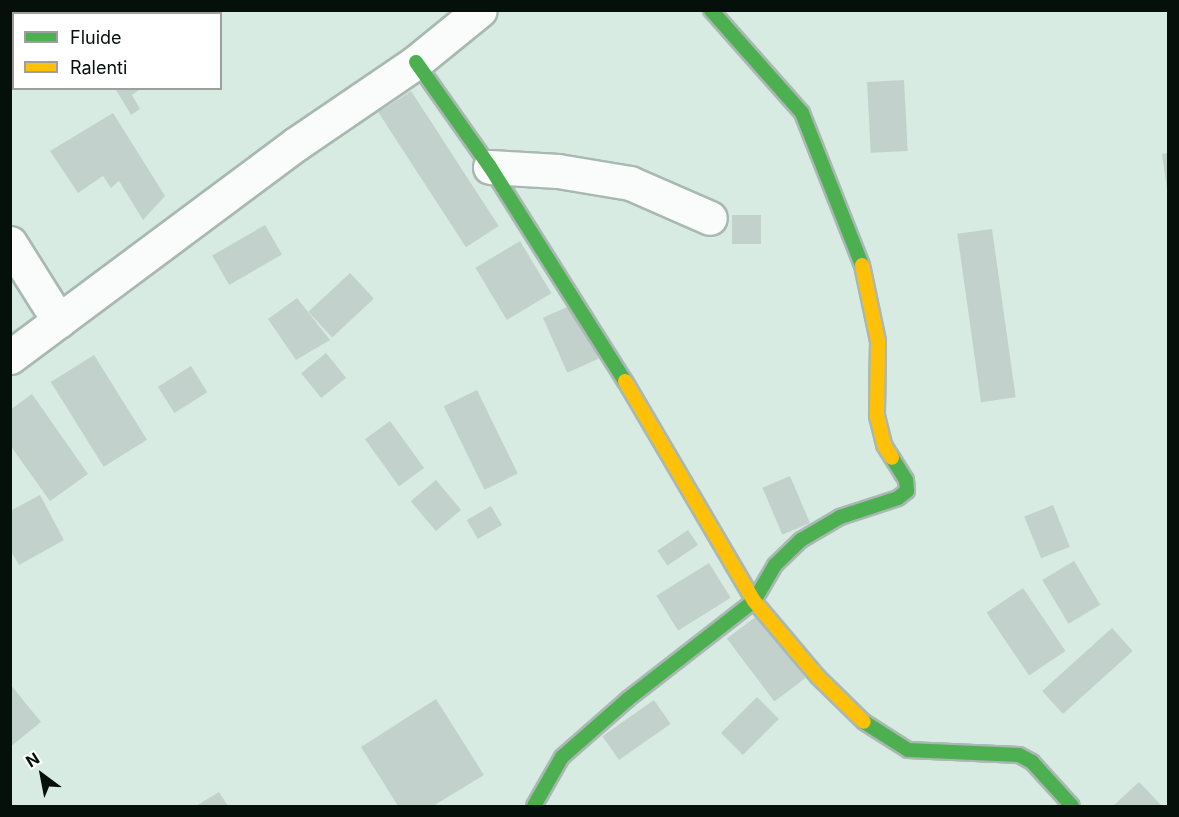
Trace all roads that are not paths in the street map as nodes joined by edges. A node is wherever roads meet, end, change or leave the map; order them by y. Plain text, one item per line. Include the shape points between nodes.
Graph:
1 (480, 10) edge
2 (711, 10) edge
3 (416, 62) junction
4 (490, 167) junction
5 (710, 218) dead end
6 (10, 243) edge
7 (59, 321) junction
8 (10, 357) edge
9 (754, 601) junction
10 (534, 807) edge
11 (1072, 807) edge

1 - 3 street
2 - 9 street via 802,113 813,136 873,306 878,341 877,416 884,445 906,480 907,491 898,498 840,517 801,540 775,565
3 - 4 street
3 - 7 street via 296,144
4 - 5 street via 558,171 630,183
4 - 9 street via 591,323
6 - 7 street
7 - 8 street
9 - 10 street via 590,731 562,758
9 - 11 street via 818,677 873,731 908,750 1019,755 1032,762

